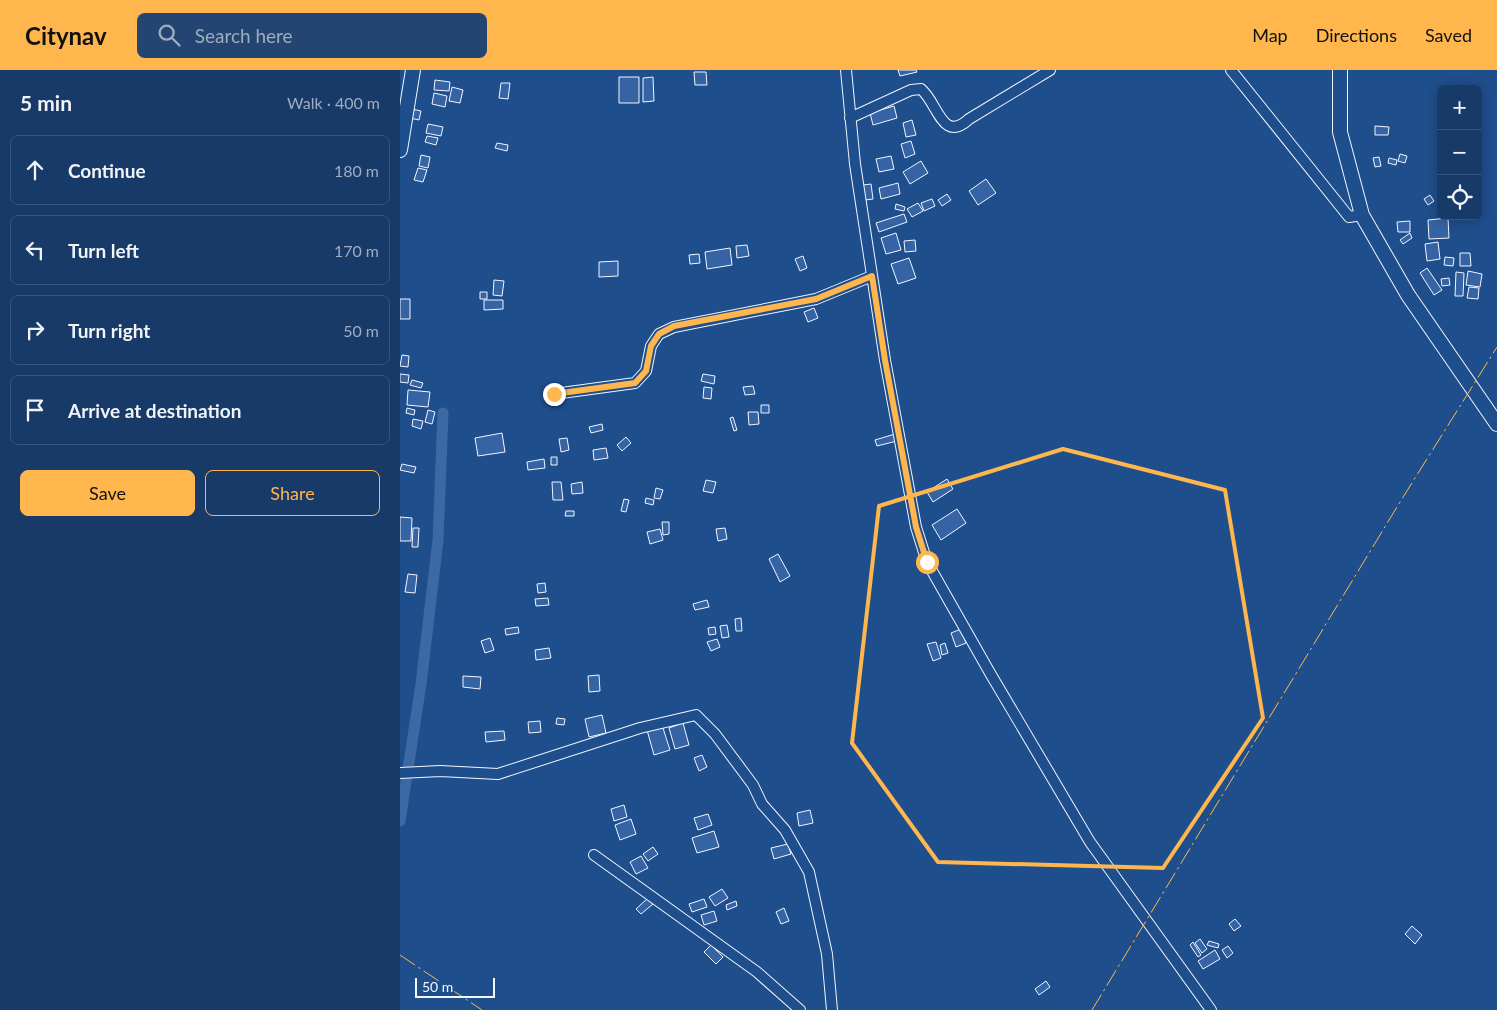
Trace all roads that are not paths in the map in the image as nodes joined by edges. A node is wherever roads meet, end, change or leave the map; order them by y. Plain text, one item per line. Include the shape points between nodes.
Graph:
1 (413, 70) edge
2 (846, 70) edge
3 (1050, 70) edge
4 (1231, 70) edge
5 (1340, 70) edge
6 (850, 118) junction
7 (400, 150) edge
8 (1362, 214) junction
9 (872, 276) junction
10 (554, 394) dead end
11 (1497, 424) edge
12 (400, 773) edge
13 (594, 855) dead end
14 (800, 1010) edge
15 (832, 1010) edge
16 (1210, 1010) edge

1 - 7 main road
2 - 6 street
3 - 6 street via 953,128 944,124 928,95 921,89 911,90
4 - 8 street via 1349,217
5 - 8 main road via 1340,132
6 - 9 street
8 - 11 main road via 1408,295
9 - 10 street via 816,299 674,326 659,334 651,346 646,371 635,383
9 - 16 street via 916,527 927,562 1090,842
12 - 15 street via 498,774 640,728 696,715 715,734 753,784 762,804 785,830 809,872 827,954
13 - 14 street via 757,972

